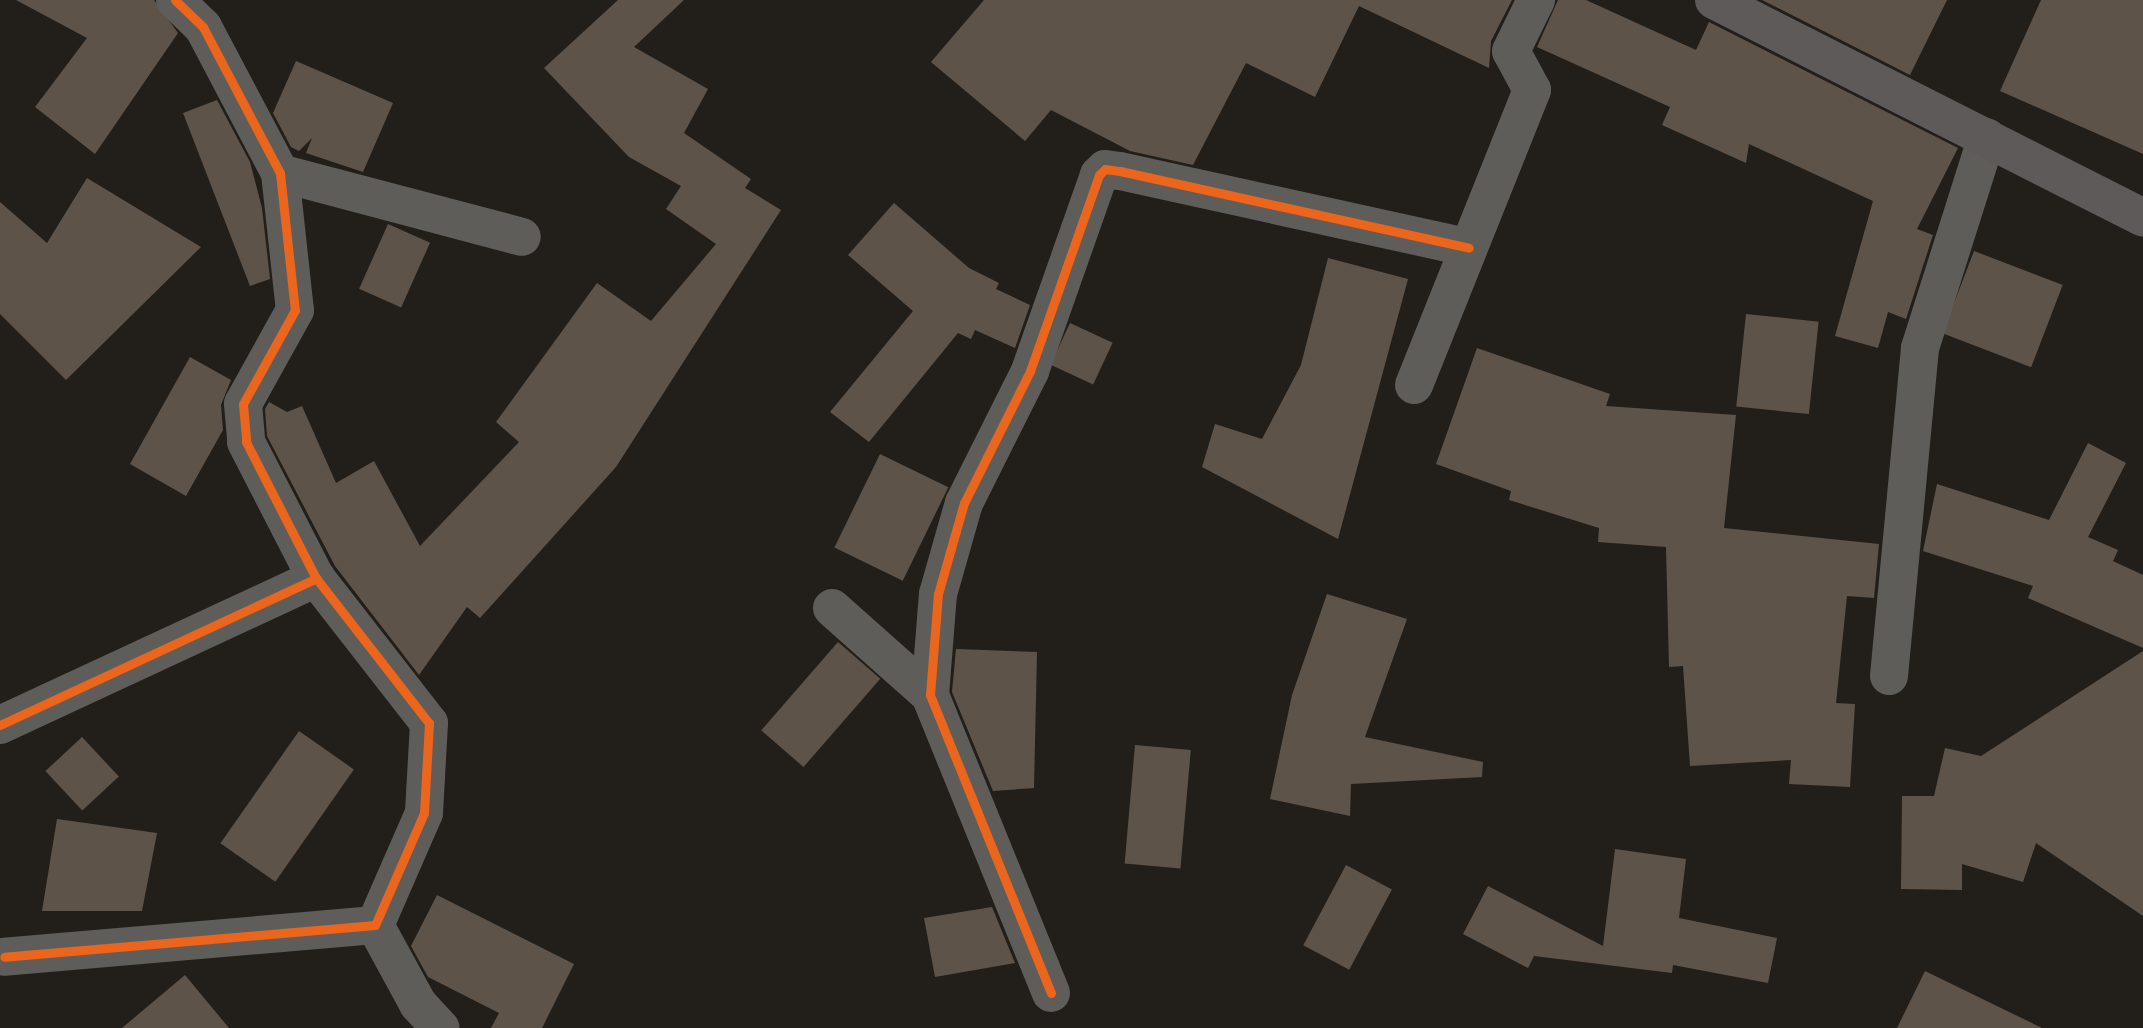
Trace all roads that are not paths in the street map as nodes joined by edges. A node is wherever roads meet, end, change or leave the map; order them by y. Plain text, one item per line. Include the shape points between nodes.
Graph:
1 (175, 0) edge
2 (1536, 0) edge
3 (1714, 0) edge
4 (1987, 137) junction
5 (280, 173) junction
6 (2143, 218) edge
7 (522, 237) dead end
8 (1469, 248) junction
9 (1415, 385) dead end
10 (316, 578) junction
11 (832, 608) dead end
12 (1889, 676) dead end
13 (930, 695) junction
14 (0, 725) edge
15 (375, 925) junction
16 (4, 957) dead end
17 (1051, 993) dead end
18 (440, 1028) edge

1 - 5 street via 203,27
2 - 8 street via 1511,51 1532,90
3 - 4 street
4 - 6 street
4 - 12 street via 1920,348
5 - 7 street
5 - 10 street via 295,310 243,404 246,442
8 - 9 street
8 - 13 street via 1105,169 1058,282 1030,371 964,503 938,594
10 - 14 street
10 - 15 street via 429,723 424,813
11 - 13 street
13 - 17 street
15 - 16 street
15 - 18 street via 418,1004

